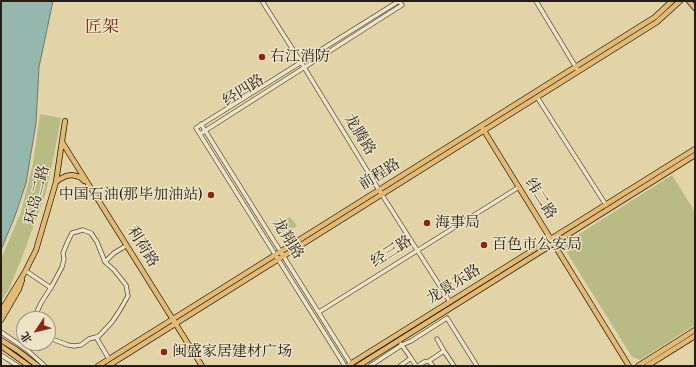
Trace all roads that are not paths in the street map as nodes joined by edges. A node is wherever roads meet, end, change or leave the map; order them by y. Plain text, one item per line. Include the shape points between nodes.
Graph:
1 (262, 1) edge
2 (536, 1) edge
3 (672, 1) edge
4 (680, 1) edge
5 (690, 1) edge
6 (396, 2) edge
7 (695, 8) edge
8 (300, 62) junction
9 (576, 66) junction
10 (304, 68) junction
11 (578, 71) junction
12 (538, 97) junction
13 (65, 120) dead end
14 (201, 124) junction
15 (481, 126) junction
16 (196, 128) joint
17 (205, 130) junction
18 (484, 131) junction
19 (200, 134) junction
20 (62, 142) junction
21 (695, 149) edge
22 (695, 156) edge
23 (56, 182) junction
24 (519, 188) junction
25 (380, 192) junction
26 (606, 205) junction
27 (552, 241) junction
28 (124, 247) junction
29 (418, 251) junction
30 (281, 252) junction
31 (275, 255) junction
32 (284, 256) junction
33 (278, 260) junction
34 (105, 262) junction
35 (25, 271) junction
36 (51, 288) junction
37 (450, 302) junction
38 (1, 311) edge
39 (37, 311) edge
40 (319, 312) junction
41 (1, 320) edge
42 (173, 322) junction
43 (695, 330) edge
44 (1, 332) edge
45 (695, 336) edge
46 (96, 337) junction
47 (438, 339) dead end
48 (1, 340) edge
49 (56, 341) edge
50 (400, 343) junction
51 (1, 346) edge
52 (444, 351) junction
53 (16, 353) junction
54 (1, 355) edge
55 (411, 358) junction
56 (429, 360) junction
57 (111, 364) edge
58 (349, 365) edge
59 (18, 366) edge
60 (29, 366) edge
61 (38, 366) edge
62 (45, 366) edge
63 (98, 366) edge
64 (198, 366) edge
65 (202, 366) edge
66 (358, 366) edge
67 (370, 366) edge
68 (400, 366) edge
69 (417, 366) edge
70 (433, 366) edge
71 (454, 366) edge
72 (477, 366) edge
73 (629, 366) edge
74 (638, 366) edge
75 (647, 366) edge

1 - 8 street, 龙腾路
2 - 9 street
3 - 9 main road, 前程路 via 654,17
4 - 11 main road, 前程路 via 657,22
5 - 7 main road
6 - 8 street, 经四路
6 - 10 street, 经四路 via 400,7
8 - 10 street, 龙腾路
8 - 14 street, 经四路
9 - 11 street
9 - 15 main road, 前程路
10 - 17 street, 经四路
10 - 25 street, 龙腾路
11 - 12 main road, 前程路
12 - 18 main road, 前程路
12 - 26 street
13 - 20 main road, 环岛二路
14 - 16 street, 经四路
14 - 17 street, 龙翔路
15 - 18 main road, 纬二路
15 - 25 main road, 前程路
16 - 19 street, 龙翔路
17 - 19 street, 经四路
17 - 30 street, 龙翔路
18 - 24 main road, 纬二路
18 - 25 main road, 前程路
19 - 31 street, 龙翔路
20 - 23 main road, 环岛二路
20 - 42 main road, 利荷路
21 - 26 main road, 龙景东路
22 - 27 main road, 龙景东路
23 - 28 main road, 利荷路 via 66,176 80,177
23 - 35 main road, 环岛二路 via 36,250
24 - 27 main road, 纬二路
24 - 29 street, 经三路
25 - 29 street, 龙腾路
25 - 30 main road, 前程路
25 - 32 main road, 前程路
26 - 27 main road, 龙景东路
27 - 37 main road, 龙景东路
27 - 50 main road, 龙景东路
27 - 73 main road, 纬二路
28 - 34 street
28 - 42 main road, 利荷路
29 - 37 street, 龙腾路
29 - 40 street, 经三路
30 - 31 main road, 前程路
30 - 32 street, 龙翔路
31 - 33 street, 龙翔路
31 - 42 main road, 前程路
32 - 33 main road, 前程路
32 - 40 street, 龙翔路
33 - 42 main road, 前程路
33 - 58 street, 龙翔路
34 - 36 street via 91,233 83,230 72,233 63,253 62,267
34 - 46 street via 126,286 128,296 112,322
35 - 36 street
35 - 38 main road, 环岛二路
35 - 41 main road, 环岛二路 via 19,289
36 - 39 street
37 - 58 main road, 龙景东路
40 - 58 street, 龙翔路
42 - 57 main road, 前程路
42 - 64 main road, 利荷路
42 - 65 main road, 利荷路
43 - 74 main road
44 - 62 street
45 - 75 main road
46 - 49 street via 81,345 71,346
46 - 57 street
47 - 52 street
48 - 53 main road
50 - 55 street
50 - 66 main road, 龙景东路
50 - 67 street
50 - 72 street via 411,341 447,318
51 - 53 main road
52 - 56 street
52 - 71 street
53 - 60 main road
53 - 61 main road
54 - 59 street
55 - 68 street
55 - 69 street
56 - 69 street
56 - 70 street
57 - 63 main road, 前程路

